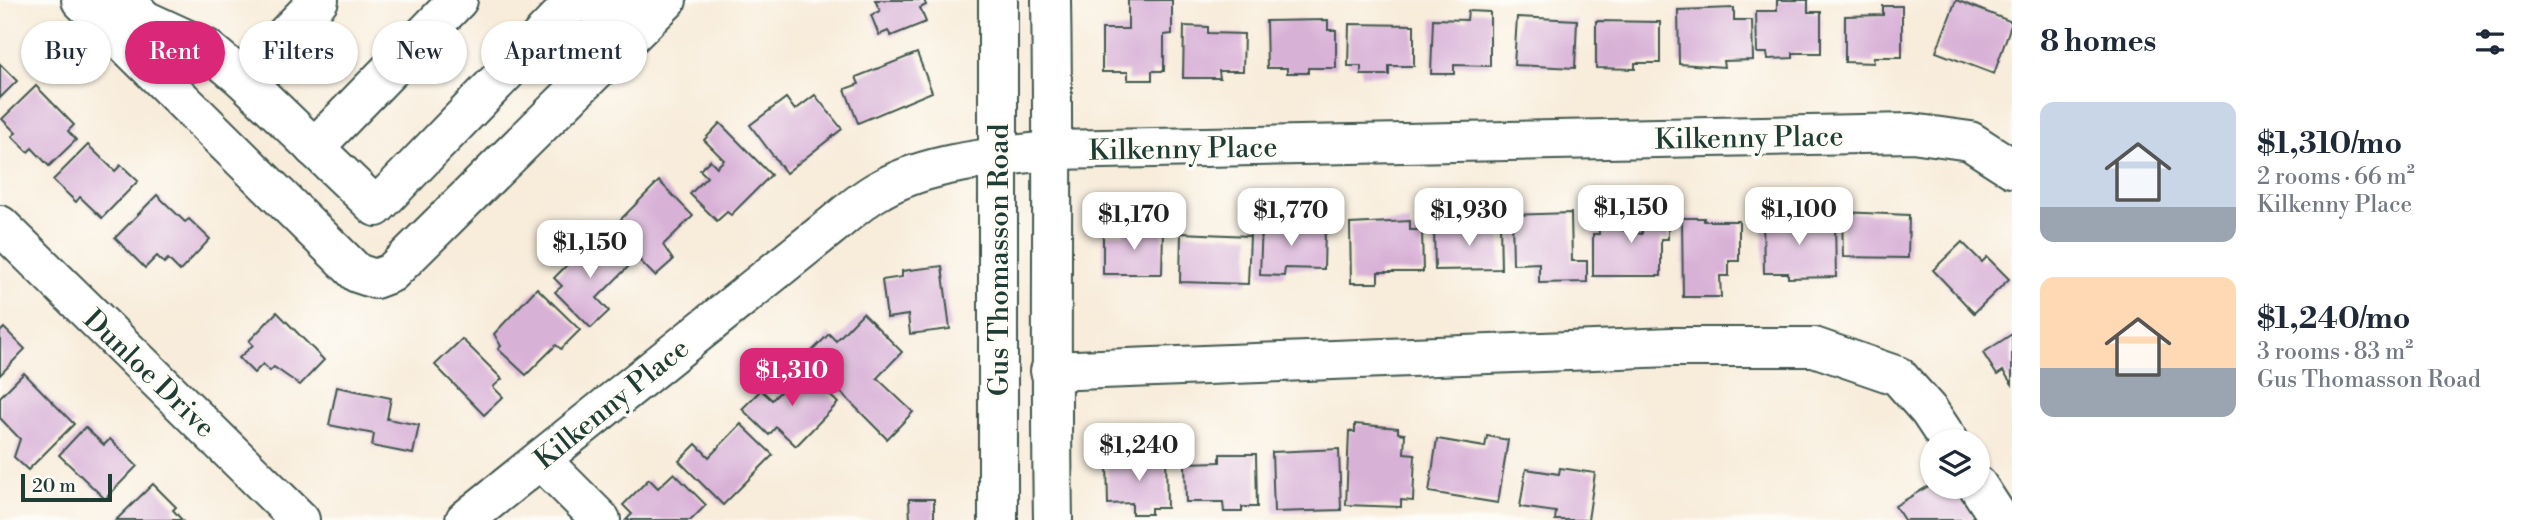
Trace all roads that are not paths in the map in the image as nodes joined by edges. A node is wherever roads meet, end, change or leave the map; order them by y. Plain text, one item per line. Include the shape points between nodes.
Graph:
1 (81, 0) edge
2 (124, 0) edge
3 (319, 0) edge
4 (458, 0) edge
5 (631, 0) edge
6 (667, 0) edge
7 (998, 0) edge
8 (1051, 0) edge
9 (573, 1) edge
10 (299, 21) edge
11 (239, 76) edge
12 (248, 84) edge
13 (314, 148) junction
14 (1053, 150) junction
15 (998, 157) junction
16 (2012, 168) edge
17 (0, 225) edge
18 (1050, 371) junction
19 (1941, 429) edge
20 (541, 460) junction
21 (1986, 499) edge
22 (300, 520) edge
23 (466, 520) edge
24 (601, 520) edge
25 (998, 520) edge
26 (1053, 520) edge
27 (2000, 520) edge

1 - 6 street via 357,273 376,279 391,273
2 - 11 street via 145,20 206,48
3 - 10 street
4 - 13 street
5 - 9 street via 619,13
7 - 15 street, Gus Thomasson Road
8 - 14 street, Gus Thomasson Road
9 - 13 street via 376,207
12 - 13 street
14 - 15 street, Kilkenny Place
14 - 16 street, Kilkenny Place via 1912,134 1970,141
14 - 18 street, Gus Thomasson Road
15 - 20 street, Kilkenny Place via 912,175 876,192
15 - 25 street, Gus Thomasson Road
17 - 22 street, Dunloe Drive
18 - 19 street via 1672,347 1814,347 1898,376
18 - 26 street, Gus Thomasson Road
20 - 23 street, Kilkenny Place
20 - 24 street
21 - 27 street

